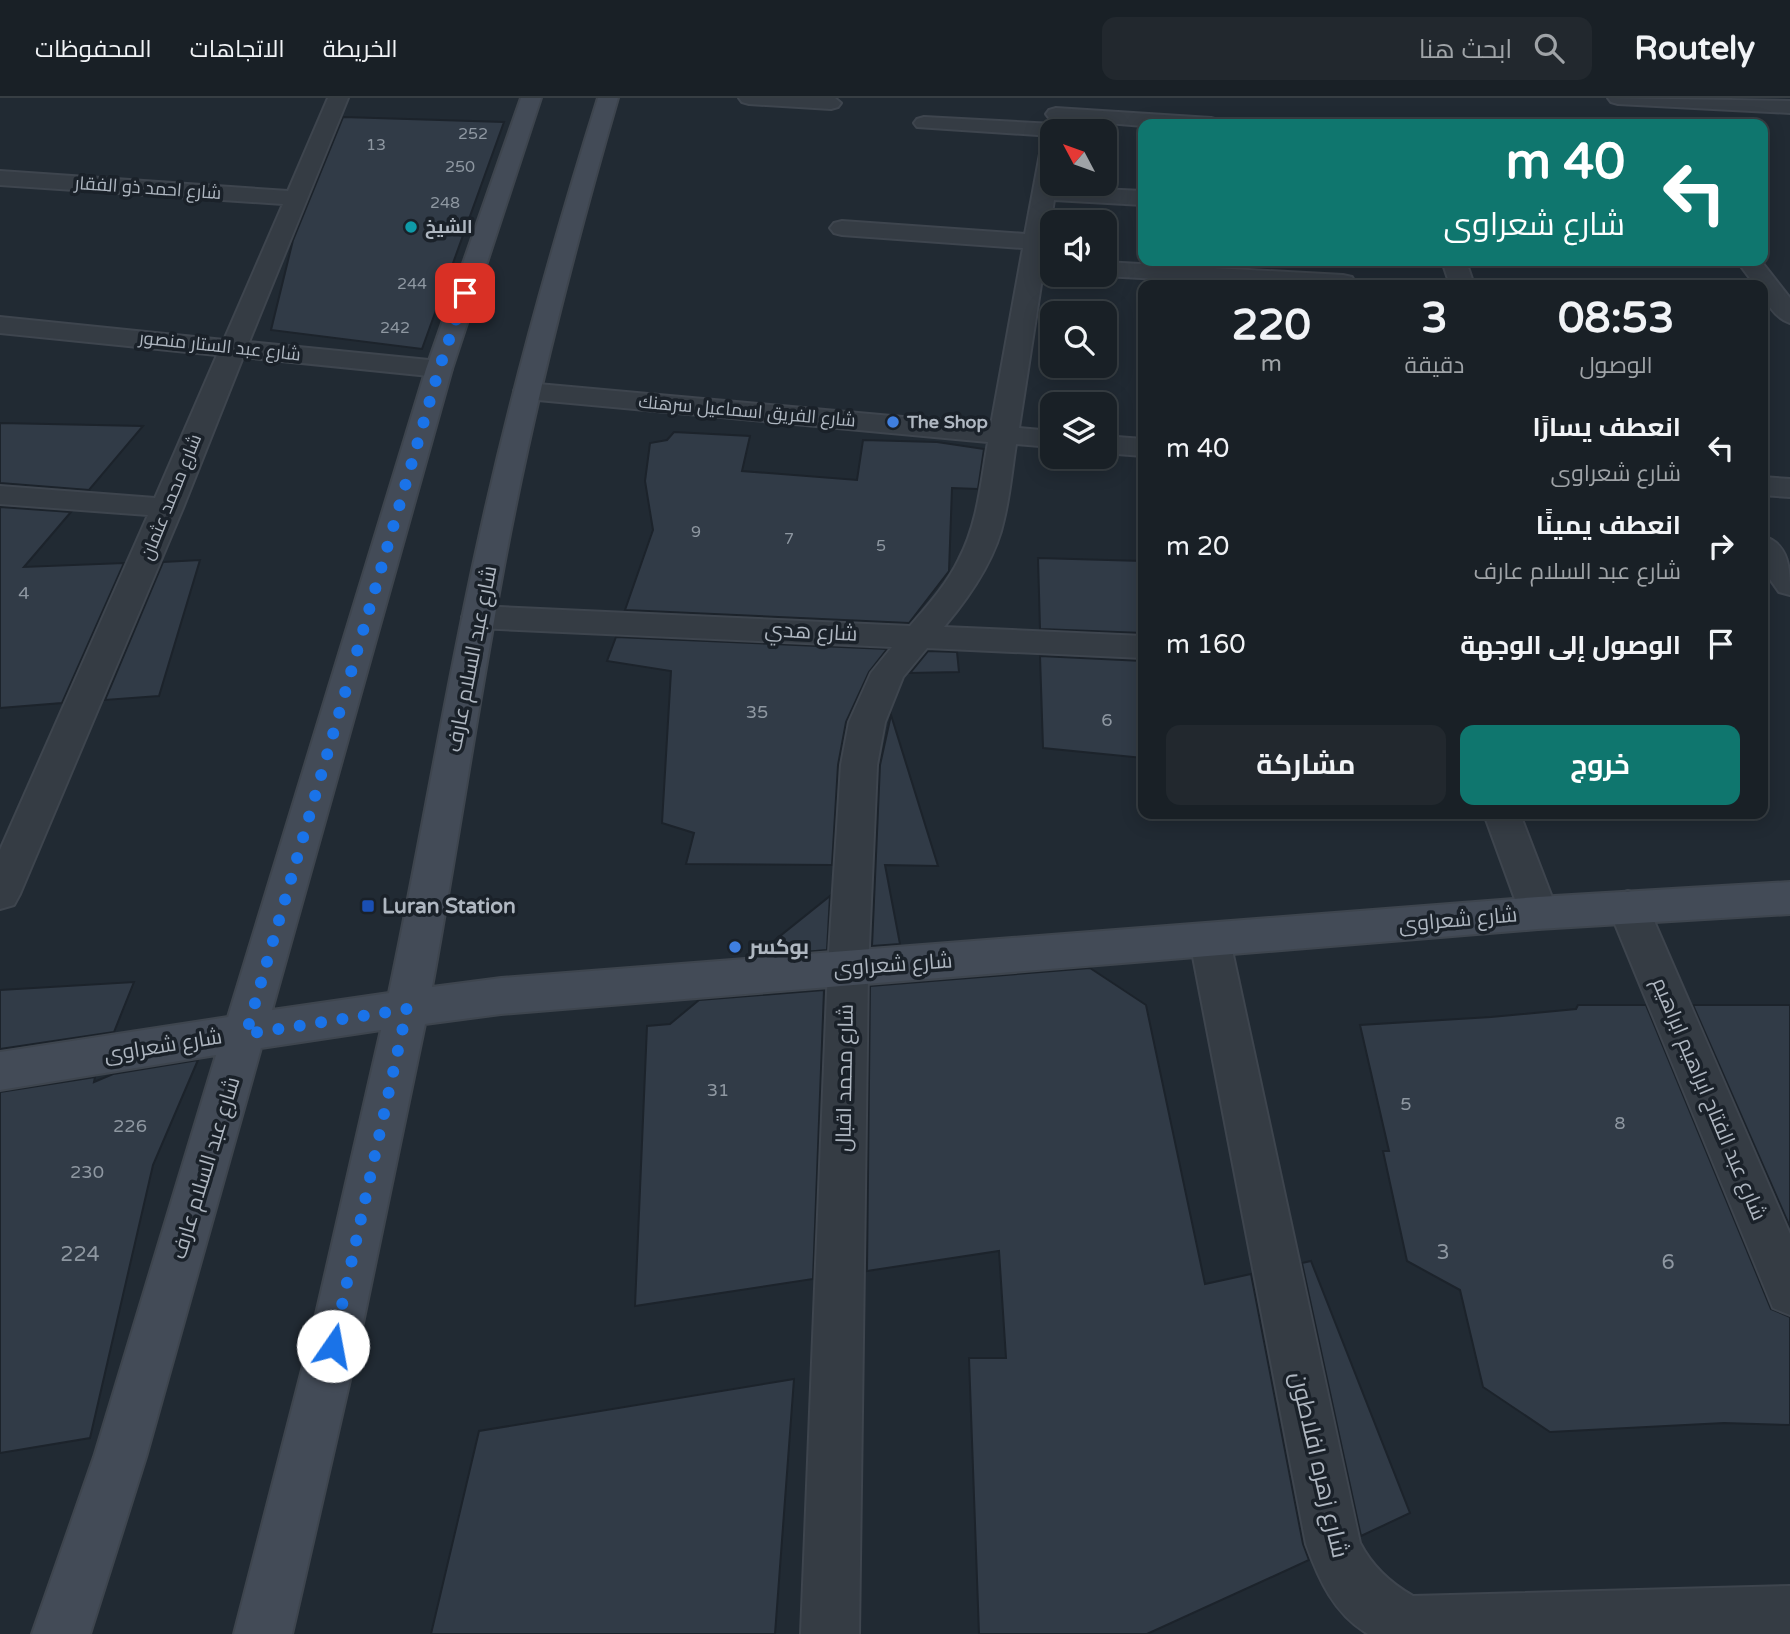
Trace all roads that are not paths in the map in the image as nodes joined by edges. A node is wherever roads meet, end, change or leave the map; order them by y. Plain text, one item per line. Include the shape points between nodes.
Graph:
1 (338, 98) edge
2 (531, 98) edge
3 (608, 98) edge
4 (749, 98) edge
5 (1618, 98) edge
6 (1627, 99) edge
7 (831, 103) dead end
8 (1790, 107) edge
9 (1640, 116) dead end
10 (924, 123) dead end
11 (1040, 123) edge
12 (1117, 123) edge
13 (1138, 124) edge
14 (0, 178) edge
15 (1103, 196) edge
16 (296, 198) junction
17 (1138, 198) edge
18 (842, 228) dead end
19 (1040, 258) edge
20 (1040, 263) edge
21 (1117, 271) edge
22 (1303, 280) edge
23 (0, 324) edge
24 (232, 347) junction
25 (439, 369) junction
26 (527, 391) junction
27 (1004, 435) junction
28 (1040, 438) edge
29 (1117, 445) edge
30 (1138, 447) edge
31 (1768, 486) edge
32 (1790, 488) edge
33 (0, 495) edge
34 (167, 508) junction
35 (1768, 554) edge
36 (1790, 585) edge
37 (478, 617) junction
38 (916, 636) junction
39 (1138, 647) edge
40 (1504, 819) edge
41 (0, 894) edge
42 (1790, 898) edge
43 (1628, 907) junction
44 (1538, 913) junction
45 (1210, 941) junction
46 (848, 968) junction
47 (407, 1009) junction
48 (246, 1034) junction
49 (0, 1072) edge
50 (1790, 1291) edge
51 (1790, 1614) edge
52 (61, 1634) edge
53 (263, 1634) edge
54 (830, 1634) edge

1 - 16 street, شارع محمد عثمان
2 - 25 street, شارع عبد السلام عارف
3 - 26 street, شارع عبد السلام عارف
4 - 7 street
5 - 6 street
6 - 8 street
6 - 9 street
10 - 11 street
12 - 13 street
14 - 16 street, شارع احمد ذو الفقار
15 - 17 street
16 - 24 street, شارع محمد عثمان
18 - 19 street
20 - 27 street, شارع محمد اقبال
21 - 22 street
23 - 24 street, شارع عبد الستار منصور
24 - 25 street, شارع عبد الستار منصور
24 - 34 street, شارع محمد عثمان
25 - 48 street, شارع عبد السلام عارف
26 - 27 street, شارع الفريق اسماعيل سرهنك
26 - 37 street, شارع عبد السلام عارف
27 - 28 street, شارع الفريق اسماعيل سرهنك
27 - 38 street, شارع محمد اقبال via 989,521 975,559 951,598
29 - 30 street
31 - 32 street
33 - 34 street
34 - 41 street, شارع محمد عثمان
35 - 36 street
37 - 38 street, شارع هدي
37 - 47 street, شارع عبد السلام عارف
38 - 39 street, شارع هدي
38 - 46 street, شارع محمد اقبال via 888,673 867,722 859,765
40 - 44 street
42 - 43 street, شارع شعراوى
43 - 44 street, شارع شعراوى
43 - 50 street, شارع عبد الفتاح ابراهيم ابراهيم
44 - 45 street, شارع شعراوى
45 - 46 street, شارع شعراوى
45 - 51 street, شارع زهره افلاطون via 1332,1544 1339,1566 1353,1586 1369,1603 1410,1625
46 - 47 street, شارع شعراوى via 568,990
46 - 54 street, شارع محمد اقبال
47 - 48 street, شارع شعراوى
47 - 53 street, شارع عبد السلام عارف via 316,1425
48 - 49 street, شارع شعراوى
48 - 52 street, شارع عبد السلام عارف via 120,1457

